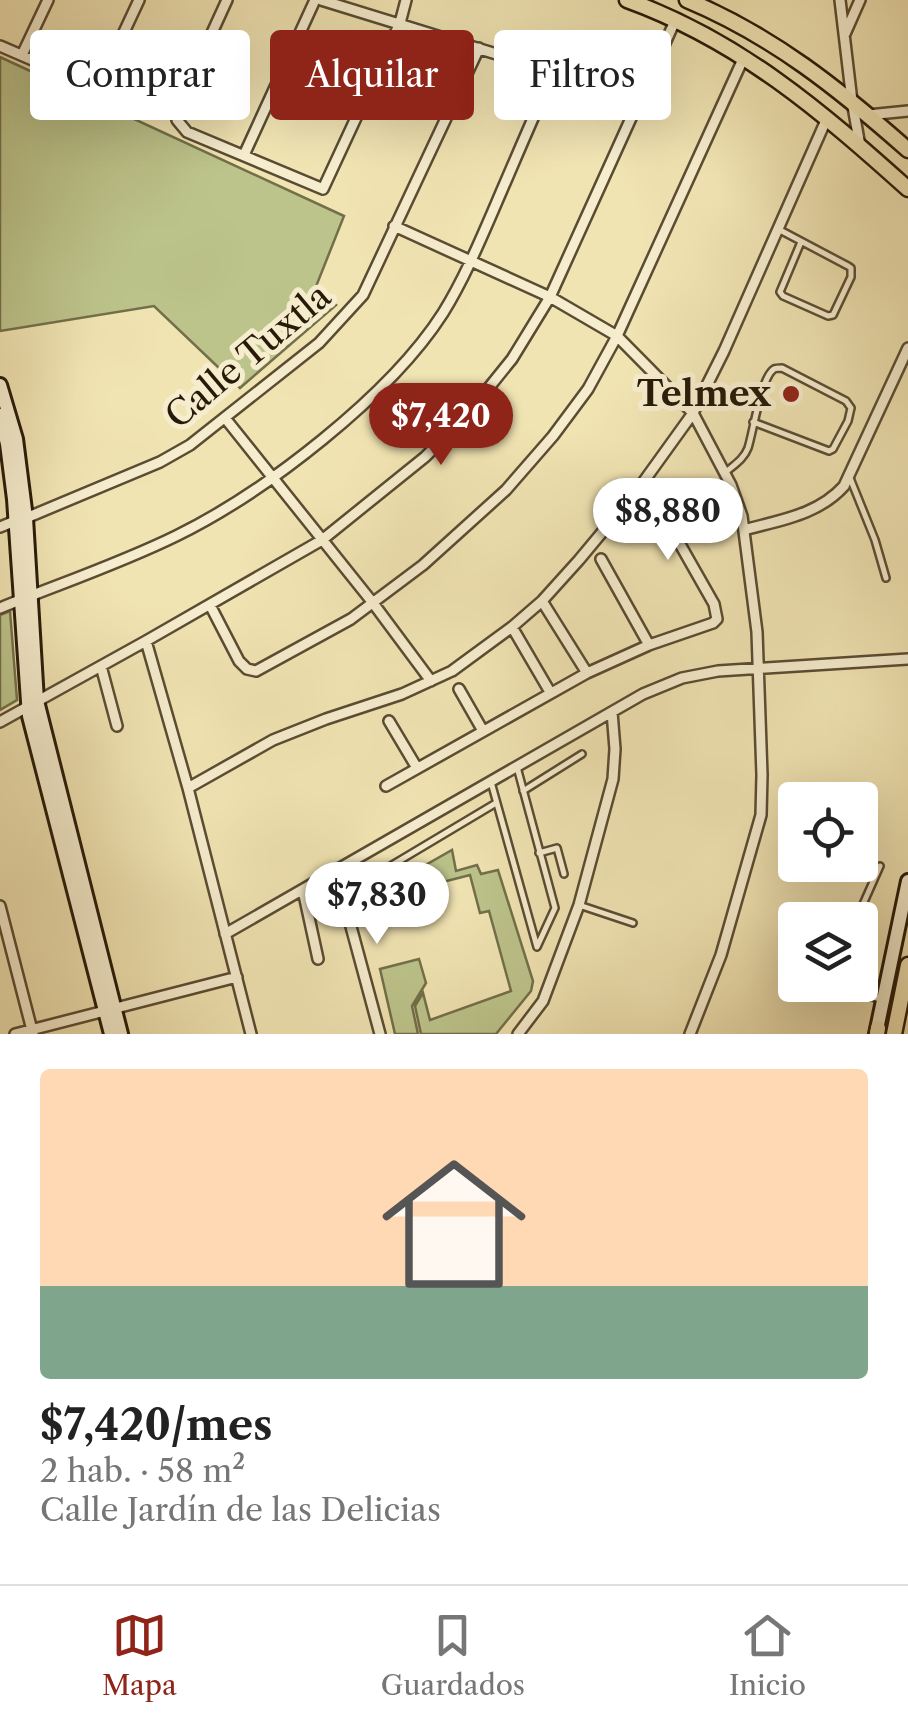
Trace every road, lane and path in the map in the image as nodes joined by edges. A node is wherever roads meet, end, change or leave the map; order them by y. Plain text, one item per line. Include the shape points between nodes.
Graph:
1 (48, 0) edge
2 (139, 0) edge
3 (228, 0) edge
4 (318, 0) edge
5 (406, 0) edge
6 (628, 0) edge
7 (687, 0) edge
8 (840, 0) edge
9 (860, 0) edge
10 (675, 21) junction
11 (400, 22) junction
12 (671, 30) edge
13 (844, 36) junction
14 (0, 46) edge
15 (479, 48) junction
16 (494, 53) edge
17 (22, 56) junction
18 (744, 56) junction
19 (807, 67) junction
20 (852, 101) junction
21 (908, 112) edge
22 (868, 115) junction
23 (827, 118) junction
24 (533, 120) edge
25 (629, 120) edge
26 (860, 146) junction
27 (908, 150) edge
28 (244, 155) junction
29 (908, 186) edge
30 (394, 226) junction
31 (778, 229) junction
32 (801, 242) junction
33 (471, 262) junction
34 (550, 297) junction
35 (617, 336) junction
36 (908, 348) edge
37 (0, 385) edge
38 (693, 413) junction
39 (0, 415) edge
40 (225, 418) junction
41 (753, 422) junction
42 (3, 445) edge
43 (726, 472) junction
44 (849, 475) junction
45 (272, 478) junction
46 (656, 502) dead end
47 (21, 520) junction
48 (0, 527) edge
49 (744, 530) junction
50 (322, 540) junction
51 (601, 560) dead end
52 (886, 578) dead end
53 (25, 598) junction
54 (542, 601) junction
55 (373, 603) junction
56 (210, 605) junction
57 (0, 608) edge
58 (512, 627) junction
59 (146, 641) junction
60 (649, 645) junction
61 (908, 659) edge
62 (101, 666) junction
63 (758, 670) junction
64 (587, 673) junction
65 (431, 681) junction
66 (459, 689) dead end
67 (550, 692) junction
68 (32, 703) junction
69 (612, 712) junction
70 (390, 721) dead end
71 (0, 722) edge
72 (117, 726) dead end
73 (483, 732) junction
74 (582, 754) dead end
75 (517, 766) junction
76 (417, 768) junction
77 (491, 782) junction
78 (386, 786) dead end
79 (188, 788) junction
80 (523, 791) junction
81 (496, 803) junction
82 (539, 852) junction
83 (880, 866) dead end
84 (336, 871) junction
85 (564, 874) dead end
86 (908, 882) edge
87 (362, 883) dead end
88 (303, 890) junction
89 (864, 902) edge
90 (579, 905) junction
91 (0, 906) edge
92 (632, 923) dead end
93 (225, 934) junction
94 (318, 958) dead end
95 (908, 965) edge
96 (236, 976) junction
97 (878, 999) edge
98 (884, 1000) junction
99 (110, 1009) junction
100 (33, 1032) edge
101 (877, 1032) edge
102 (15, 1034) edge
103 (111, 1034) edge
104 (121, 1034) edge
105 (251, 1034) edge
106 (380, 1034) edge
107 (518, 1034) edge
108 (690, 1034) edge
109 (894, 1034) edge

1 - 17 street
2 - 17 street via 94,84
3 - 28 street via 177,120 186,132
4 - 11 street
4 - 28 street
5 - 11 street
6 - 10 main road
7 - 19 main road
8 - 13 street
9 - 13 street
10 - 12 street
10 - 18 main road
10 - 19 main road via 688,11 704,14
11 - 15 street
11 - 28 street via 323,190
13 - 20 street
14 - 17 street
15 - 16 street
15 - 30 street, Calle Tuxtla
18 - 23 main road
18 - 35 street
19 - 20 main road
20 - 22 main road
20 - 26 street
21 - 22 street
22 - 27 main road
23 - 26 main road
23 - 31 street
24 - 33 street
25 - 34 street
26 - 29 main road
30 - 33 street
30 - 40 street, Calle Tuxtla via 350,310 320,343
31 - 32 lane
31 - 38 street
32 - 32 lane via 851,268 831,316 780,292
33 - 34 street
33 - 45 street via 437,322 391,378
34 - 35 street
34 - 50 street via 466,416
35 - 38 street
35 - 55 street via 588,389 506,490
36 - 44 street
37 - 47 street via 16,439
38 - 43 street
38 - 54 street
39 - 42 street
40 - 45 street
40 - 47 street, Calle Tuxtla via 160,462
41 - 41 lane via 770,372 778,367 851,408 829,451
41 - 43 lane via 745,455
42 - 47 street
43 - 49 street
44 - 49 street via 836,496 808,513
44 - 52 lane
45 - 50 street
45 - 53 street via 178,535
46 - 60 street via 716,612 710,626
47 - 48 street, Calle Tuxtla
47 - 53 street
49 - 63 street
50 - 55 street
50 - 56 street
51 - 60 street
53 - 57 street
53 - 68 street
54 - 58 street
54 - 64 street
55 - 56 street via 251,671
55 - 65 street
56 - 59 street
58 - 65 street
58 - 67 street
59 - 62 street
59 - 79 street
60 - 64 street
61 - 63 street
62 - 68 street
62 - 72 street
63 - 69 street via 682,678
63 - 108 street via 760,815 721,955
64 - 67 street
65 - 79 street via 285,735
66 - 73 street
67 - 73 street
68 - 71 street
68 - 99 street
69 - 75 street
69 - 90 street via 613,779
70 - 76 street
73 - 76 street
74 - 80 lane
75 - 77 street
75 - 80 lane
76 - 78 street
77 - 81 lane
77 - 84 street
79 - 93 street
80 - 82 lane
81 - 82 lane via 536,947 555,910
81 - 87 lane
82 - 85 lane via 557,848
83 - 89 lane
84 - 88 street
84 - 106 street
86 - 98 street
88 - 93 street
88 - 94 street
90 - 92 lane
90 - 107 street via 543,1001
91 - 100 street
93 - 96 street
95 - 109 main road
96 - 99 street
96 - 105 street
97 - 98 lane
98 - 101 street
99 - 100 street
99 - 103 street
99 - 104 street
100 - 102 street

